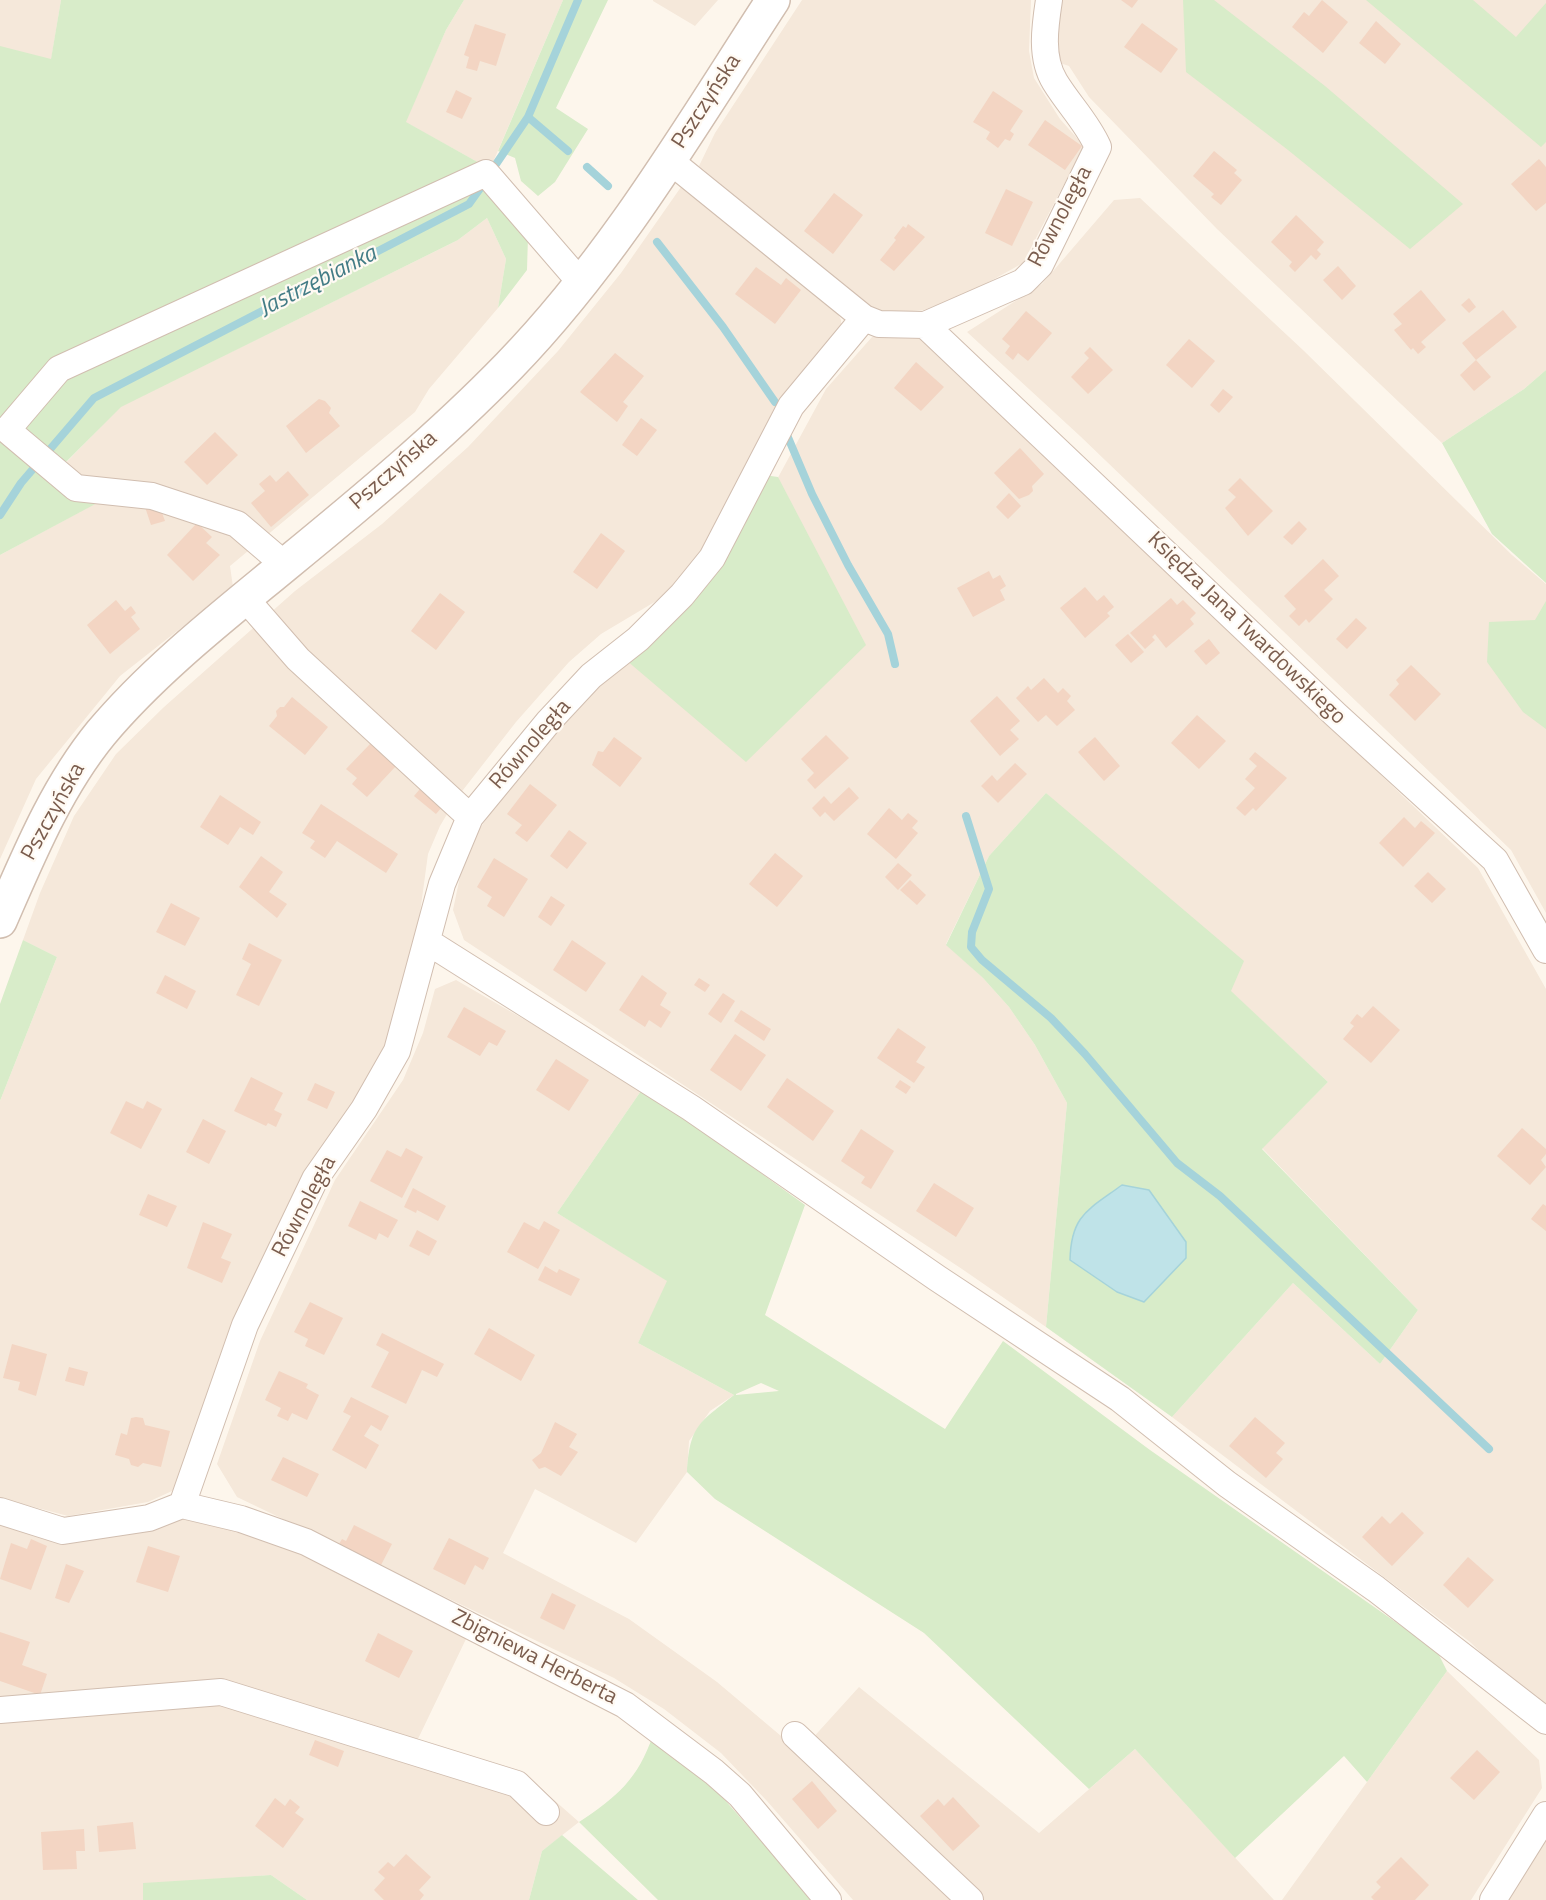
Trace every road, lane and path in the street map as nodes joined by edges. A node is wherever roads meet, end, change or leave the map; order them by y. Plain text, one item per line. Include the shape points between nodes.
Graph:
1 (772, 0) edge
2 (1049, 0) edge
3 (669, 160) junction
4 (582, 284) junction
5 (864, 318) junction
6 (925, 325) junction
7 (285, 565) junction
8 (244, 597) junction
9 (470, 817) junction
10 (0, 921) edge
11 (428, 942) junction
12 (1546, 950) edge
13 (182, 1505) junction
14 (0, 1511) edge
15 (0, 1710) edge
16 (1546, 1721) edge
17 (795, 1736) dead end
18 (546, 1812) dead end
19 (1546, 1815) edge
20 (828, 1900) edge
21 (970, 1900) edge
22 (1492, 1900) edge

1 - 3 street, Pszczyńska
2 - 6 street, Równoległa via 1045,24 1047,60 1054,80 1090,129 1098,147 1040,265 1023,282
3 - 4 street, Pszczyńska
3 - 5 street
4 - 7 street, Pszczyńska via 509,366 433,439
4 - 7 street via 492,181 59,369 7,430 76,488 152,496 237,524
5 - 6 street, Równoległa via 879,324
5 - 9 street, Równoległa via 791,406 712,558 638,639 591,676
6 - 12 street, Księdza Jana Twardowskiego via 1336,715 1496,860
7 - 8 street, Pszczyńska
8 - 9 street via 298,659
8 - 10 street, Pszczyńska via 135,696 99,735 35,841
9 - 11 street, Równoległa via 442,884
11 - 13 street, Równoległa via 397,1051 364,1109 315,1179 245,1325
11 - 16 street via 691,1108 1120,1399 1227,1484 1376,1589
13 - 14 street via 149,1518 63,1531
13 - 20 street, Zbigniewa Herberta via 241,1519 306,1542 625,1705 740,1795
15 - 18 street via 221,1692 517,1784
17 - 21 street
19 - 22 street

